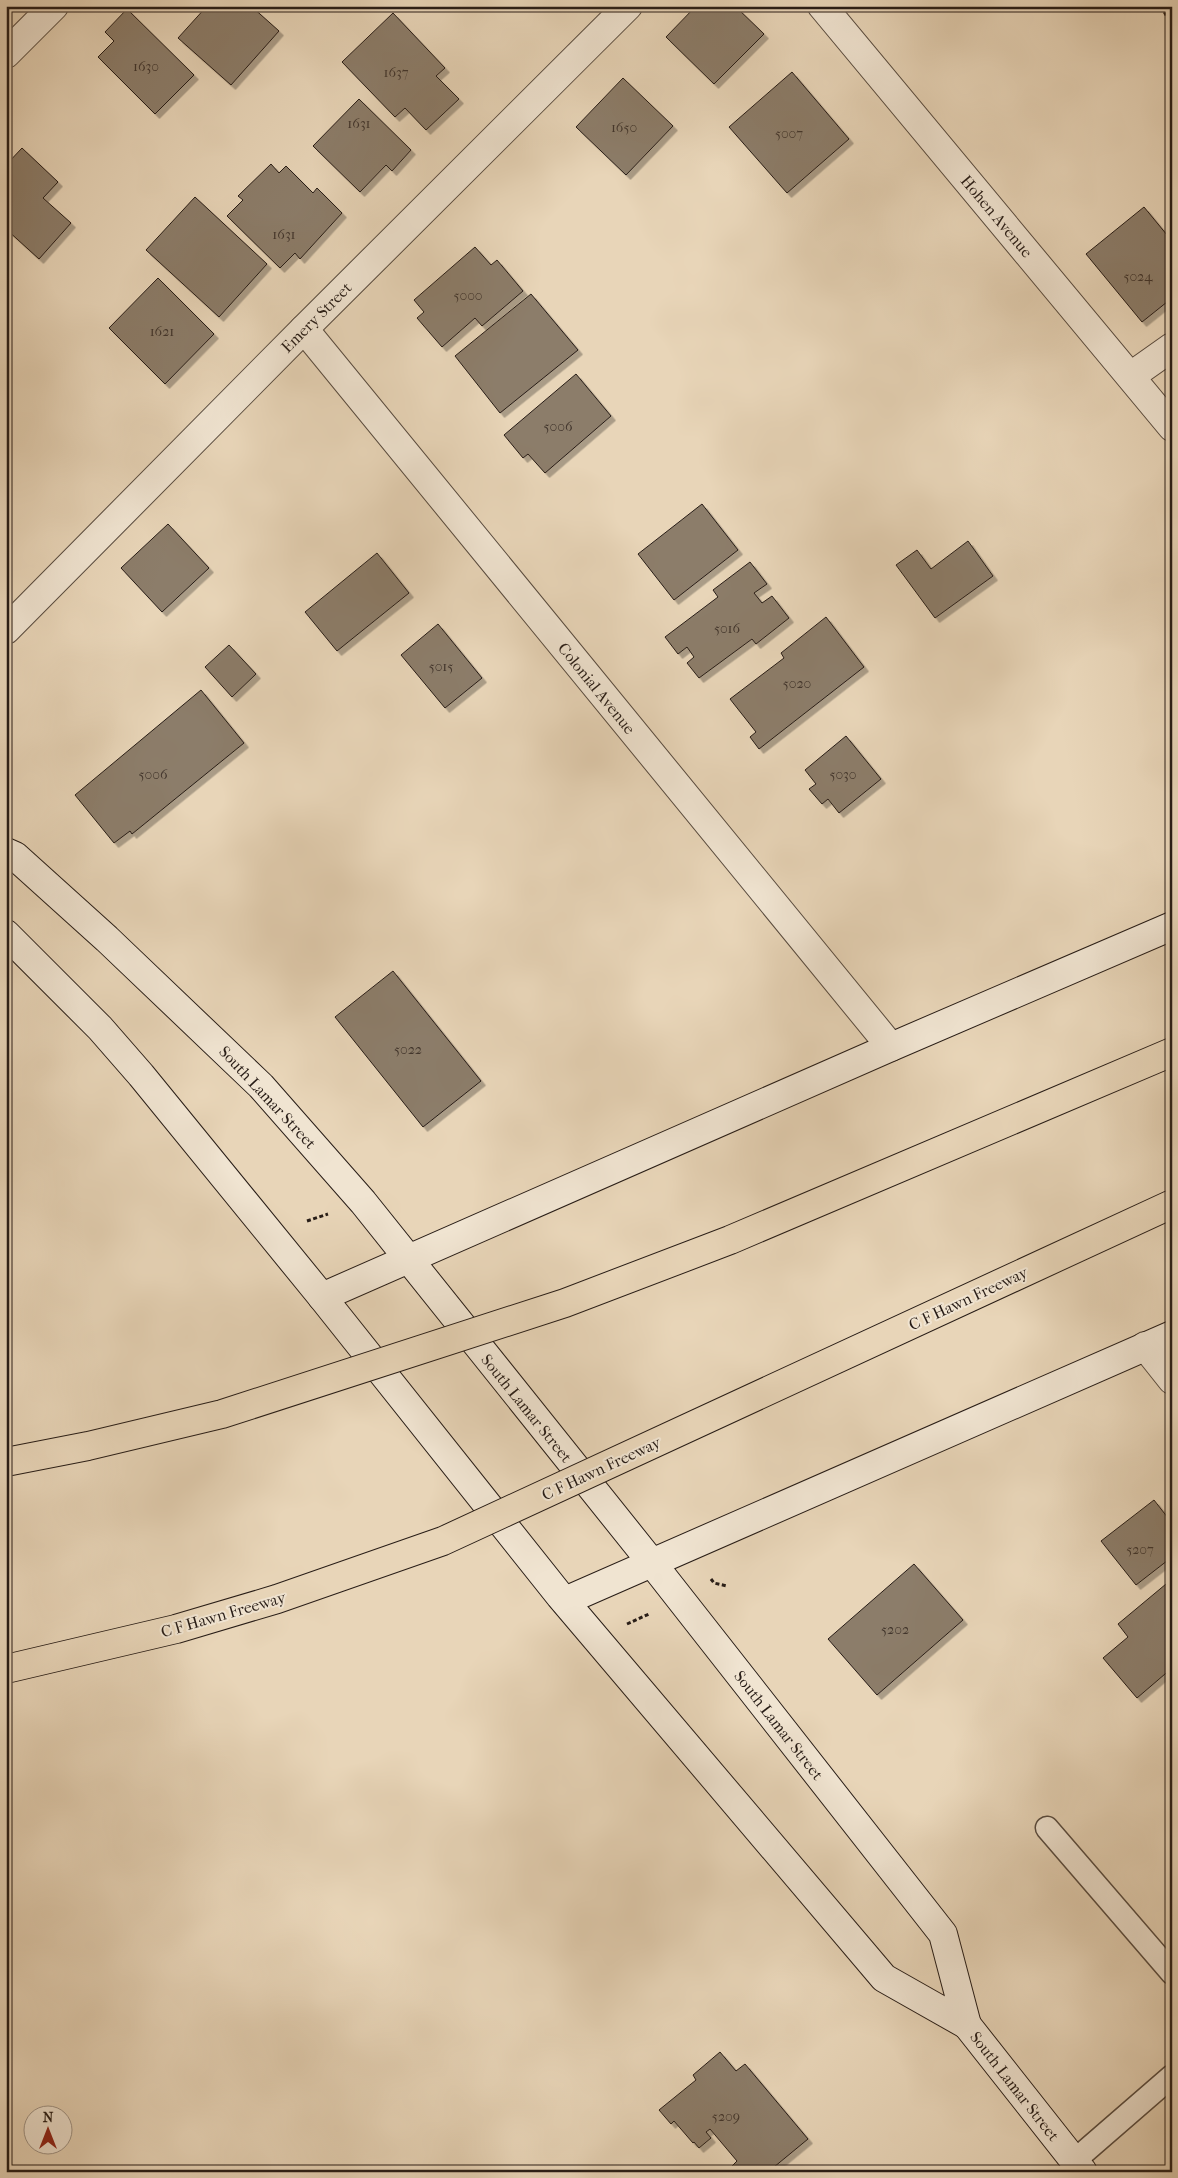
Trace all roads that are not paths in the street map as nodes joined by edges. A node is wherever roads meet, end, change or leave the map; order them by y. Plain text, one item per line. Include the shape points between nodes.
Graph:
1 (54, 6) edge
2 (628, 6) edge
3 (822, 6) edge
4 (6, 54) edge
5 (304, 329) junction
6 (1172, 347) edge
7 (1131, 376) junction
8 (1172, 427) edge
9 (6, 630) edge
10 (6, 852) edge
11 (1172, 926) edge
12 (6, 934) edge
13 (890, 1046) junction
14 (1172, 1052) edge
15 (1172, 1204) edge
16 (407, 1259) junction
17 (322, 1296) junction
18 (1172, 1335) edge
19 (1145, 1346) junction
20 (1172, 1380) edge
21 (6, 1462) edge
22 (652, 1563) junction
23 (564, 1601) junction
24 (6, 1670) edge
25 (1047, 1828) dead end
26 (1172, 1973) edge
27 (967, 2024) junction
28 (1172, 2076) edge
29 (1078, 2166) edge

1 - 4 main road
2 - 5 main road, Emery Street
3 - 7 main road, Hohen Avenue
5 - 9 main road, Emery Street
5 - 13 main road, Colonial Avenue
6 - 7 main road
7 - 8 main road, Hohen Avenue
10 - 16 main road, South Lamar Street via 16,856 107,938 261,1086 363,1202
11 - 13 main road
12 - 17 main road, South Lamar Street via 100,1028
13 - 16 main road
14 - 21 highway, bridge via 730,1240 564,1304 222,1414
15 - 24 highway, C F Hawn Freeway, bridge via 443,1541 277,1599 185,1626
16 - 17 main road
16 - 22 main road, South Lamar Street
17 - 23 main road, South Lamar Street
18 - 19 main road
19 - 20 main road
19 - 22 main road
22 - 23 main road
22 - 27 main road, South Lamar Street via 943,1934
23 - 27 main road, South Lamar Street via 884,1978
25 - 26 lane
27 - 29 main road, South Lamar Street
28 - 29 lane

